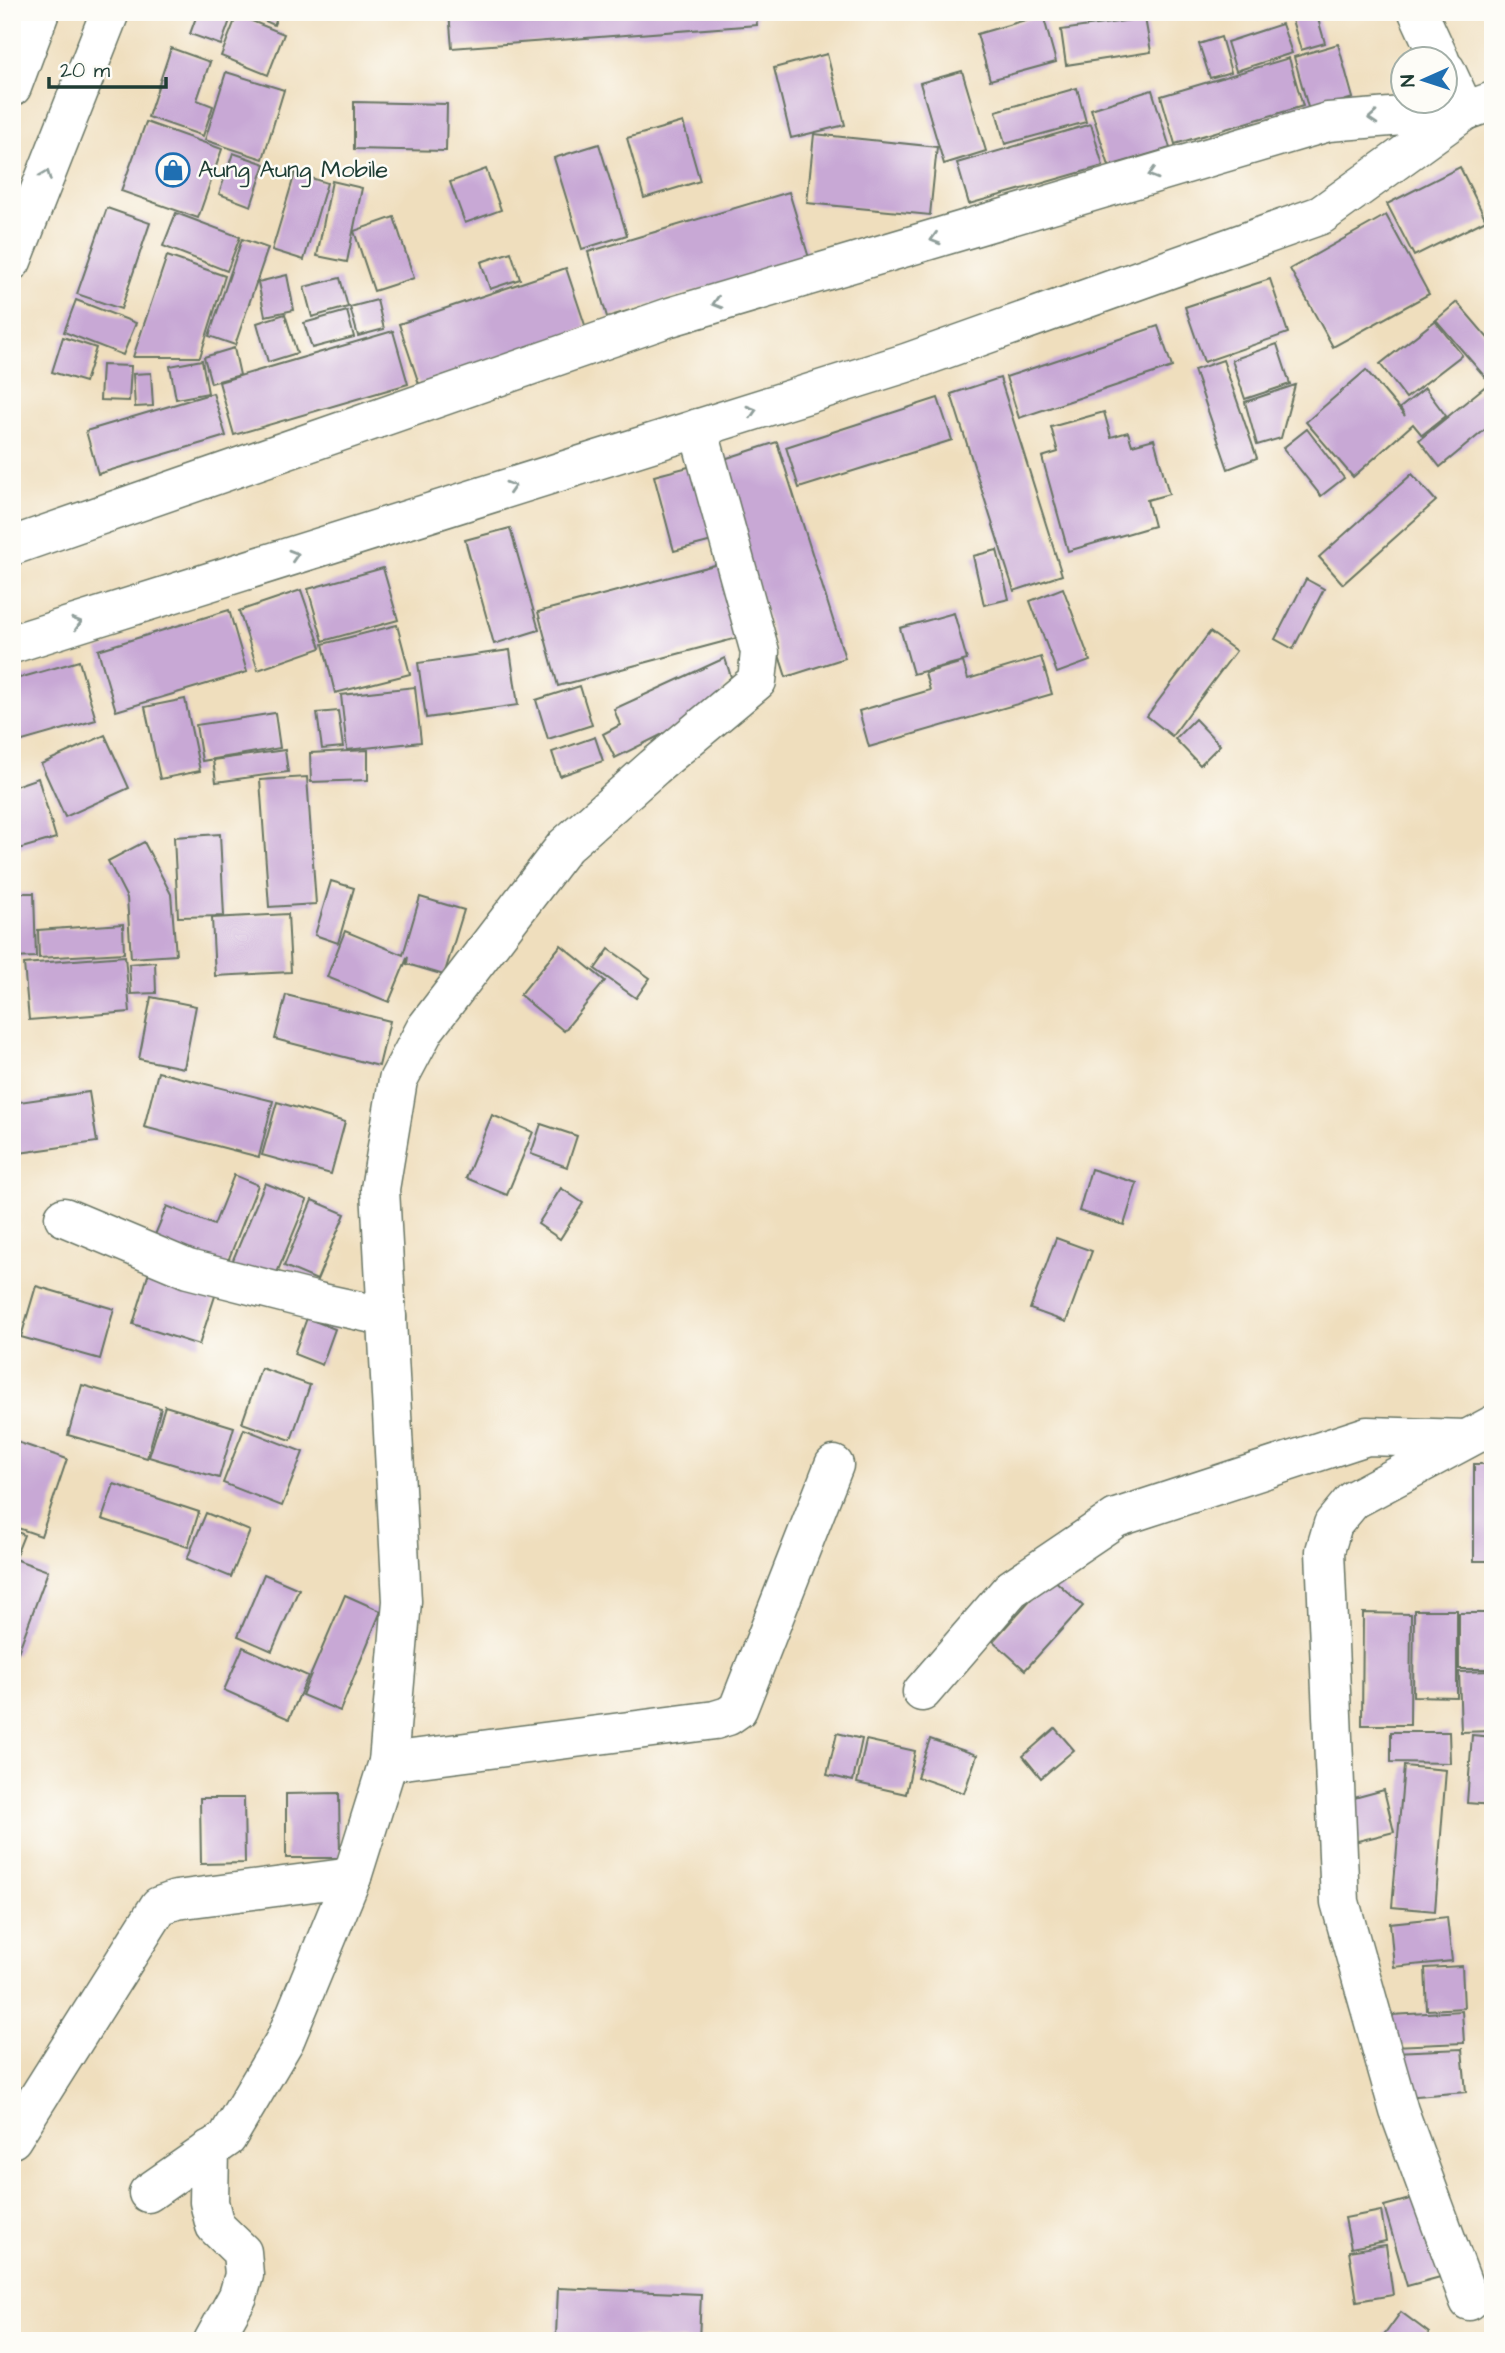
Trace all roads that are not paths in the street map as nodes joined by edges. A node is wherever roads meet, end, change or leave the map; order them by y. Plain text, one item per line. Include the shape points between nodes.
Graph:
1 (40, 12) edge
2 (110, 12) edge
3 (1418, 12) edge
4 (1434, 46) edge
5 (1460, 85) edge
6 (12, 87) edge
7 (1479, 106) edge
8 (12, 261) edge
9 (698, 428) junction
10 (12, 546) edge
11 (12, 644) edge
12 (64, 1217) dead end
13 (387, 1317) junction
14 (1480, 1432) edge
15 (834, 1465) dead end
16 (922, 1692) dead end
17 (388, 1762) junction
18 (352, 1877) junction
19 (12, 2139) edge
20 (210, 2149) junction
21 (148, 2193) dead end
22 (1469, 2301) dead end
23 (213, 2341) edge

1 - 6 street
8 -> 2 street
3 - 4 street
5 - 7 street
9 -> 7 street via 906,363 1321,215
7 -> 10 street via 1328,122 670,317
11 -> 9 street
9 - 13 street via 760,652 757,681 565,846 425,1029 398,1080 380,1189
12 - 13 street via 188,1269
13 - 17 street via 402,1601
14 - 16 street via 1367,1436 1116,1518 1011,1589
14 - 22 street via 1353,1500 1333,1524 1325,1550 1340,1902 1399,2111
15 - 17 street via 738,1709 728,1716
17 - 18 street
18 - 19 street via 159,1906
18 - 20 street via 285,2040 227,2138
20 - 21 street
20 - 23 street via 209,2202 215,2226 242,2252 244,2275

